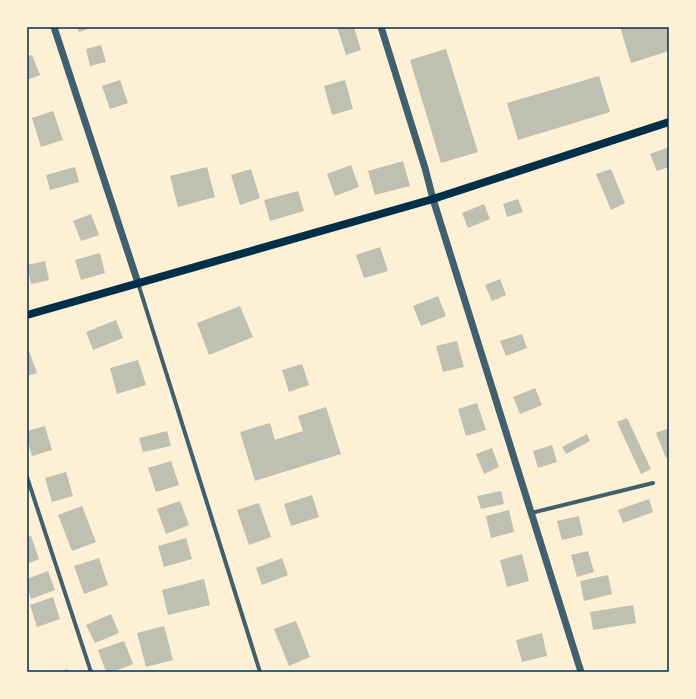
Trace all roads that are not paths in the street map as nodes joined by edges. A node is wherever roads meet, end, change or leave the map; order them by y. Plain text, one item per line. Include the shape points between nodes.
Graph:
1 (54, 27) edge
2 (381, 27) edge
3 (669, 122) edge
4 (433, 199) junction
5 (138, 283) junction
6 (27, 315) edge
7 (27, 477) edge
8 (653, 483) dead end
9 (531, 513) junction
10 (91, 672) edge
11 (260, 672) edge
12 (581, 672) edge

1 - 5 street
2 - 4 street
3 - 4 main road
4 - 5 main road
4 - 9 street
5 - 6 main road
5 - 11 street
7 - 10 street
8 - 9 street
9 - 12 street

